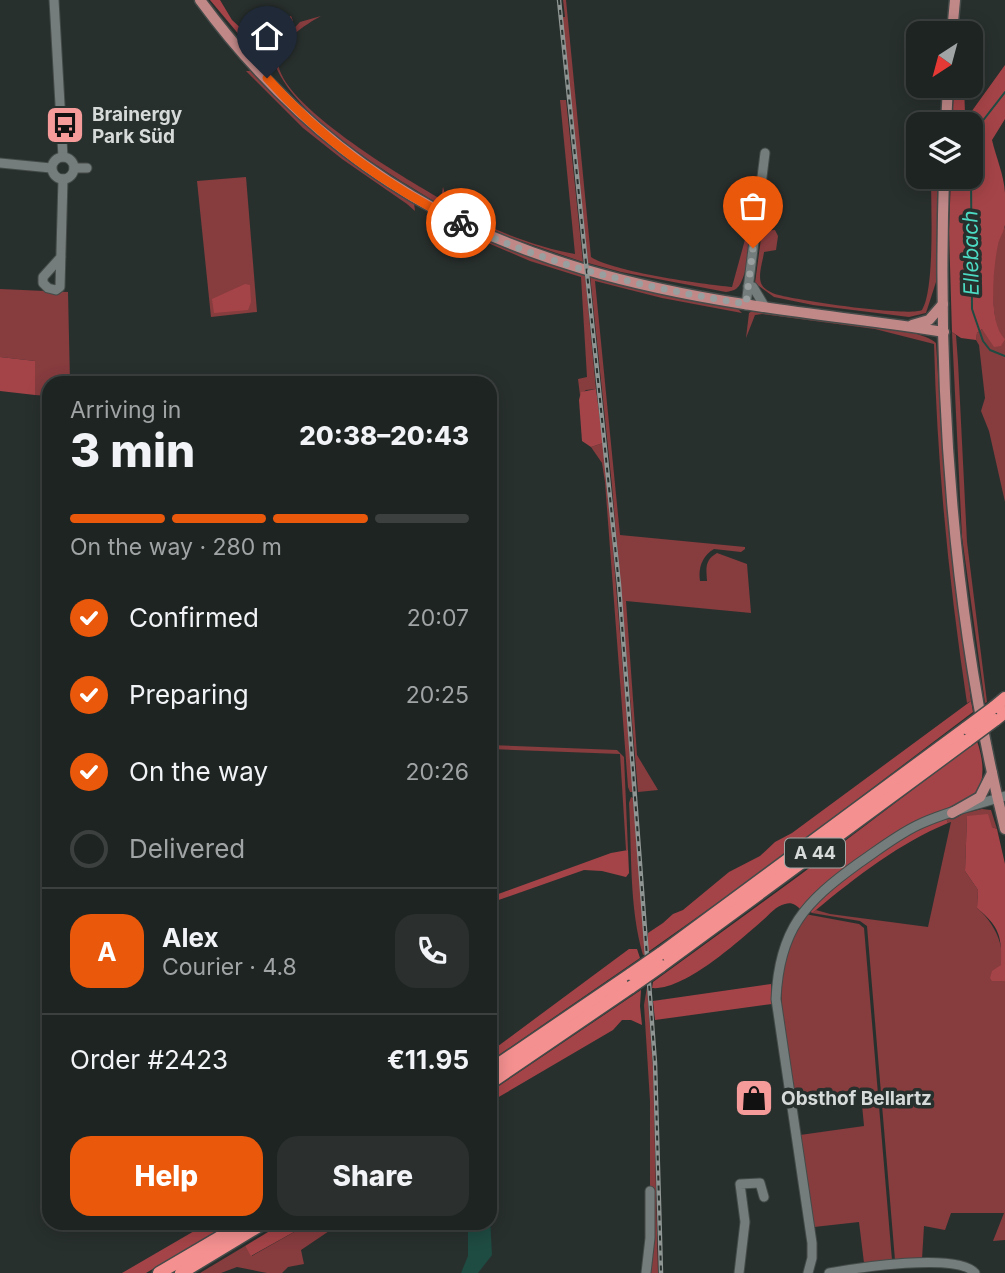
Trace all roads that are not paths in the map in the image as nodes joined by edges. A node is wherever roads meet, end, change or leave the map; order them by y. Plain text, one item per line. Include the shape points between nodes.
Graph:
1 (54, 0) edge
2 (200, 0) edge
3 (955, 0) edge
4 (953, 21) edge
5 (765, 153) dead end
6 (62, 157) junction
7 (0, 163) edge
8 (74, 168) junction
9 (87, 168) dead end
10 (51, 169) junction
11 (63, 179) junction
12 (944, 189) edge
13 (61, 257) dead end
14 (748, 286) junction
15 (746, 304) junction
16 (943, 304) junction
17 (765, 307) junction
18 (908, 326) junction
19 (944, 332) junction
20 (1005, 698) edge
21 (997, 713) edge
22 (992, 773) junction
23 (1001, 797) edge
24 (952, 813) junction
25 (1005, 829) edge
26 (631, 981) junction
27 (497, 1066) edge
28 (497, 1078) edge
29 (650, 1191) dead end
30 (764, 1197) dead end
31 (232, 1230) edge
32 (252, 1230) edge
33 (851, 1271) edge
34 (159, 1273) edge
35 (181, 1273) edge
36 (646, 1273) edge
37 (739, 1273) edge
38 (808, 1273) edge
39 (829, 1273) edge
40 (975, 1273) edge

1 - 6 street
2 - 15 main road via 309,122 420,202 512,246 574,267
3 - 4 main road
5 - 14 street
6 - 8 street via 71,160
6 - 10 street
7 - 10 street
8 - 9 street
8 - 11 street
10 - 11 street
11 - 13 street
12 - 16 main road
14 - 15 street
14 - 17 street
15 - 17 main road
16 - 18 main road via 924,323
16 - 19 main road
17 - 18 main road
18 - 19 main road
19 - 22 main road via 956,529
20 - 21 highway, A 44
21 - 26 highway, A 44, bridge
22 - 23 main road
22 - 24 main road via 980,797
23 - 24 street
23 - 25 main road
24 - 38 street via 901,834 834,881 810,902 782,954 777,1006 812,1243
26 - 27 highway, A 44
26 - 28 highway, A 44
29 - 36 street
30 - 37 street via 760,1183 740,1184 745,1222
31 - 34 highway
32 - 35 highway
33 - 39 street
33 - 40 street via 893,1263 945,1263

